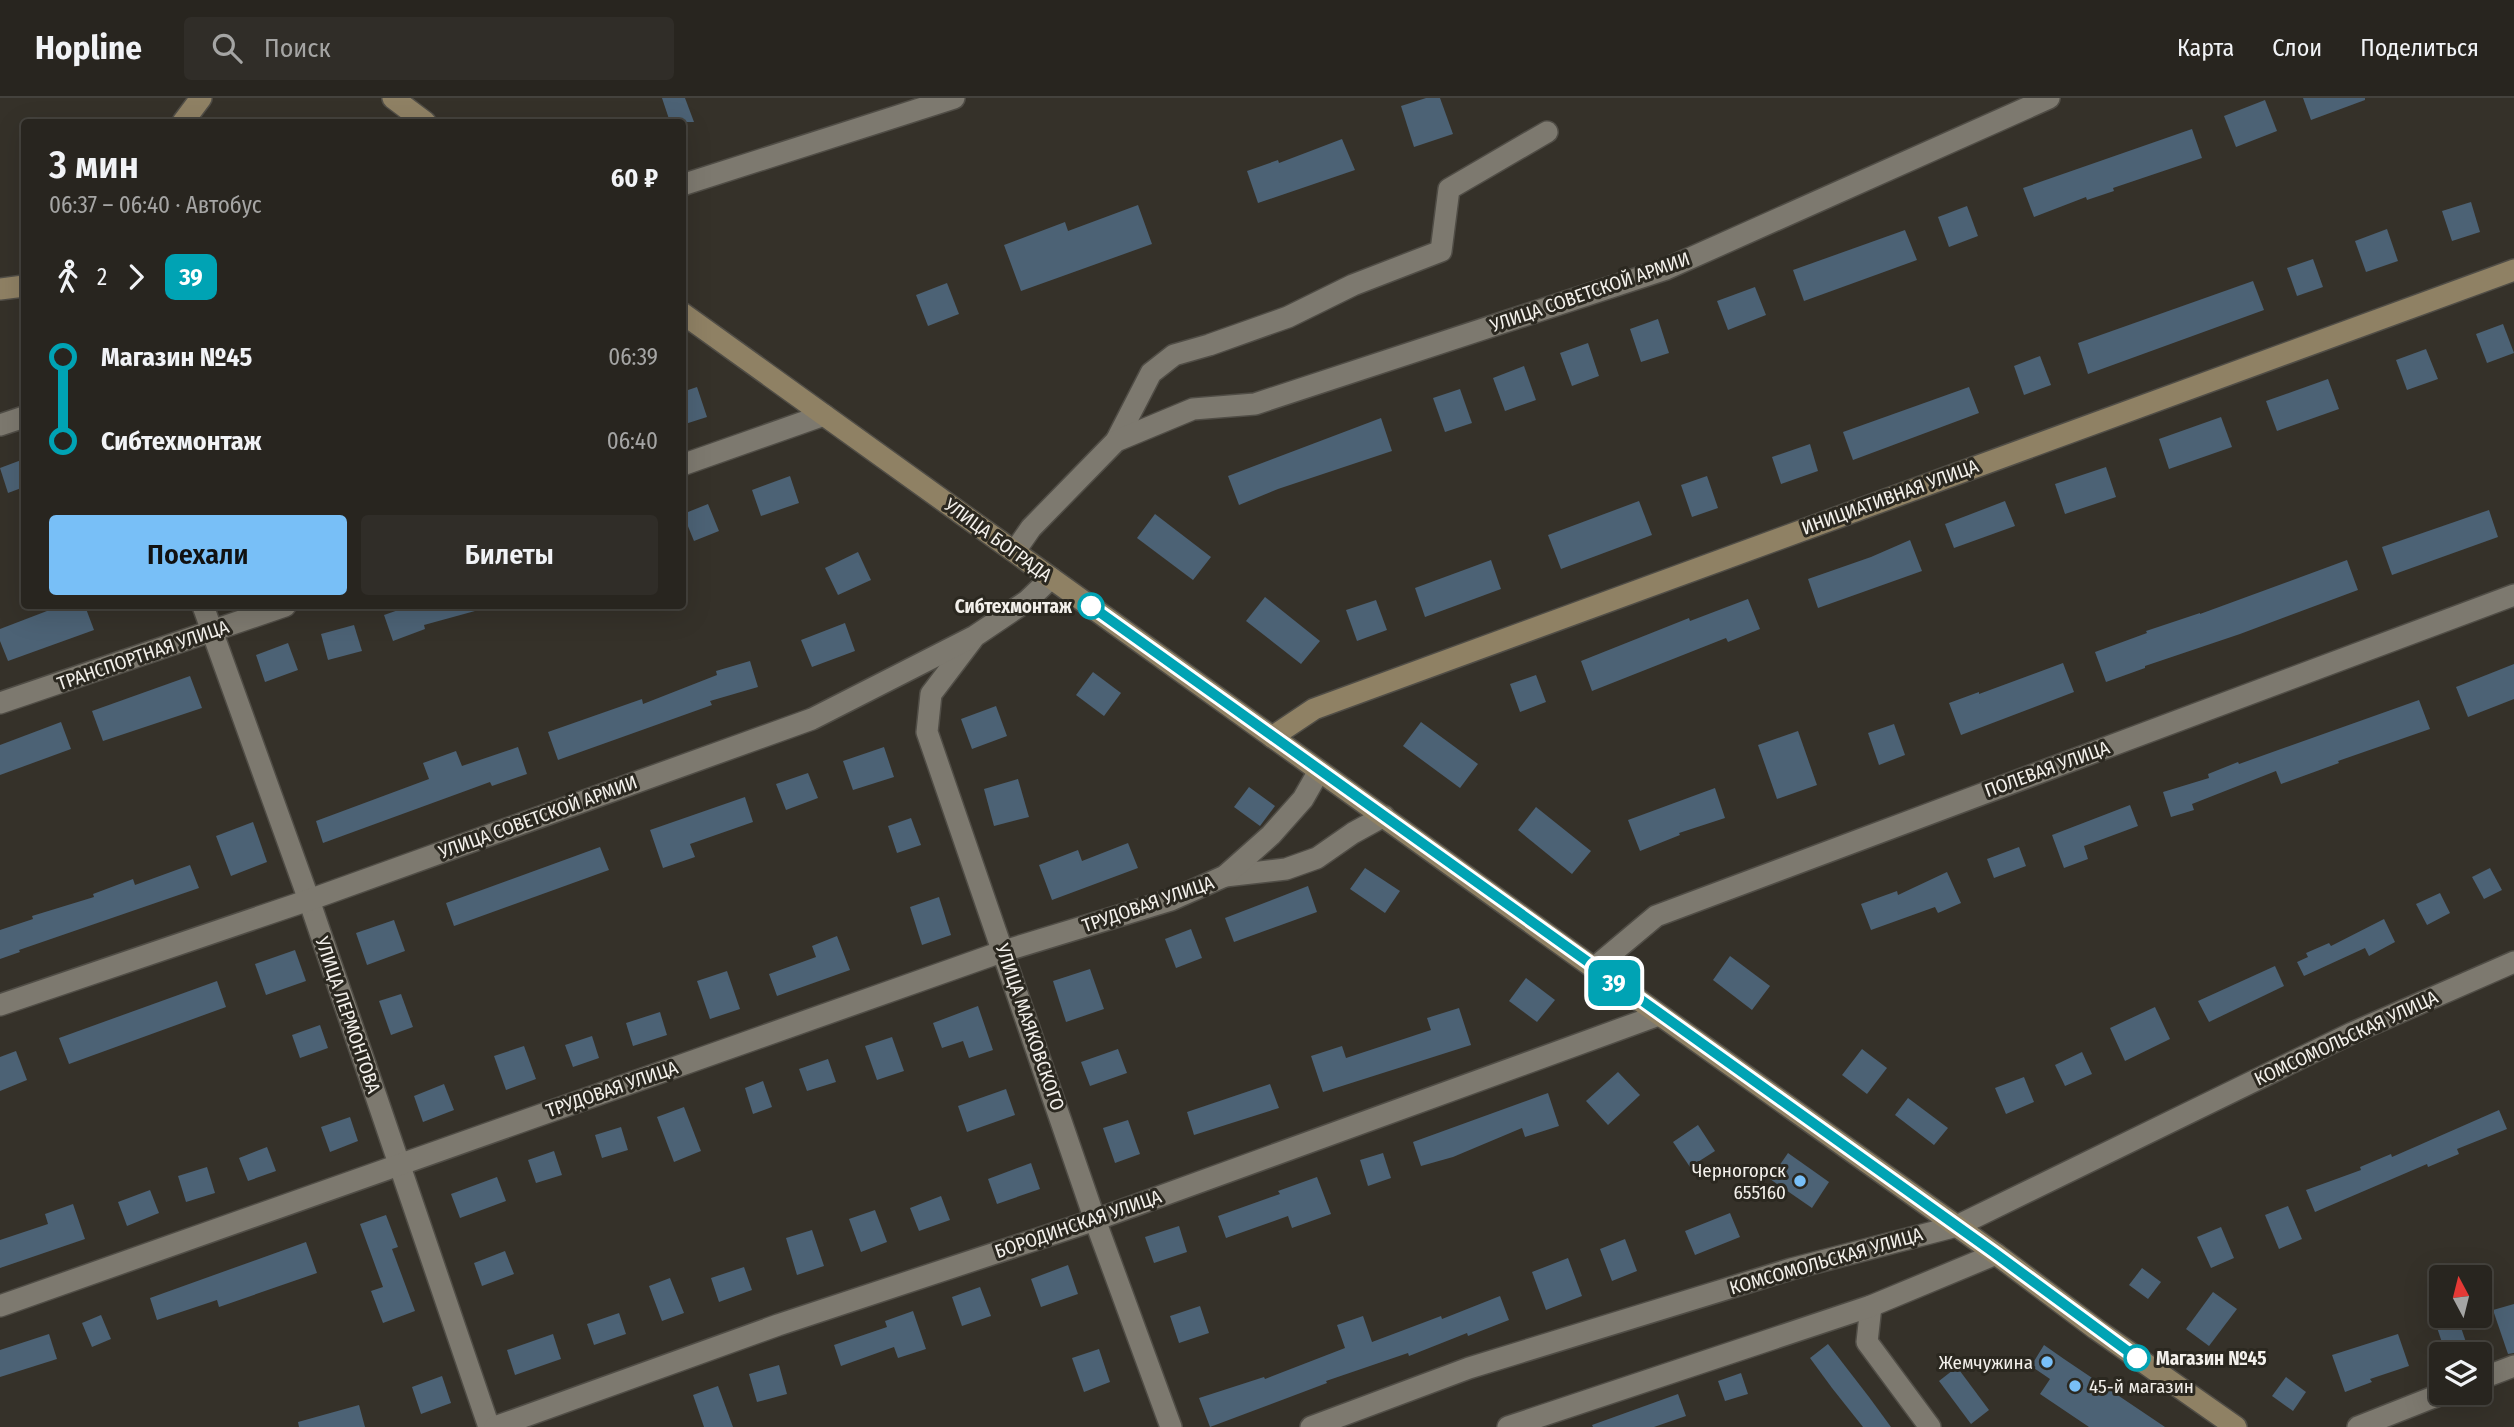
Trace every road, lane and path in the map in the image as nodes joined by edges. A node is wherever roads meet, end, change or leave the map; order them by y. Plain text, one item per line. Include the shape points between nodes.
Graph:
1 (201, 98) edge
2 (393, 98) edge
3 (954, 98) edge
4 (2049, 98) edge
5 (185, 119) edge
6 (421, 119) edge
7 (1547, 132) dead end
8 (686, 184) edge
9 (2514, 270) edge
10 (21, 286) edge
11 (0, 289) edge
12 (686, 316) edge
13 (824, 415) junction
14 (21, 418) edge
15 (0, 425) edge
16 (1116, 441) junction
17 (686, 464) edge
18 (1015, 551) junction
19 (1051, 578) junction
20 (2514, 594) edge
21 (204, 609) edge
22 (276, 609) edge
23 (214, 631) junction
24 (975, 636) junction
25 (0, 703) edge
26 (1272, 737) junction
27 (1319, 771) junction
28 (1384, 816) junction
29 (1225, 876) junction
30 (309, 900) junction
31 (1004, 951) junction
32 (2514, 962) edge
33 (1594, 968) junction
34 (0, 1005) edge
35 (1659, 1015) junction
36 (399, 1164) junction
37 (1095, 1220) junction
38 (1956, 1226) junction
39 (1996, 1254) junction
40 (0, 1306) edge
41 (1871, 1306) junction
42 (2514, 1366) edge
43 (2492, 1375) edge
44 (2429, 1399) edge
45 (489, 1427) edge
46 (495, 1427) edge
47 (1171, 1427) edge
48 (1311, 1427) edge
49 (1508, 1427) edge
50 (1930, 1427) edge
51 (2236, 1427) edge
52 (2358, 1427) edge

1 - 5 main road
2 - 6 main road
3 - 8 street
4 - 16 street, УЛИЦА СОВЕТСКОЙ АРМИИ via 1666,269 1255,404 1193,409
7 - 16 street, УЛИЦА СОВЕТСКОЙ АРМИИ via 1449,189 1441,251 1287,317 1174,355 1152,373
9 - 26 main road, ИНИЦИАТИВНАЯ УЛИЦА via 1314,709
10 - 11 main road
12 - 13 main road, УЛИЦА БОГРАДА
13 - 17 street
13 - 18 main road, УЛИЦА БОГРАДА
14 - 15 street
16 - 18 street, УЛИЦА СОВЕТСКОЙ АРМИИ via 1031,528
18 - 19 main road, УЛИЦА БОГРАДА
19 - 24 street, УЛИЦА СОВЕТСКОЙ АРМИИ via 1027,601
19 - 26 main road, УЛИЦА БОГРАДА
20 - 33 street, ПОЛЕВАЯ УЛИЦА via 1656,916
21 - 23 street, УЛИЦА ЛЕРМОНТОВА
22 - 23 street, ТРАНСПОРТНАЯ УЛИЦА
23 - 25 street, ТРАНСПОРТНАЯ УЛИЦА
23 - 30 street, УЛИЦА ЛЕРМОНТОВА
24 - 30 street, УЛИЦА СОВЕТСКОЙ АРМИИ via 812,719
24 - 31 street, УЛИЦА МАЯКОВСКОГО via 931,694 927,732
26 - 27 main road, УЛИЦА БОГРАДА
27 - 28 main road, УЛИЦА БОГРАДА
27 - 29 street, ТРУДОВАЯ УЛИЦА via 1303,799 1279,826
28 - 29 street, ТРУДОВАЯ УЛИЦА via 1317,858 1286,869
28 - 33 main road, УЛИЦА БОГРАДА
29 - 31 street, ТРУДОВАЯ УЛИЦА via 1171,900
30 - 34 street, УЛИЦА СОВЕТСКОЙ АРМИИ
30 - 36 street, УЛИЦА ЛЕРМОНТОВА
31 - 36 street, ТРУДОВАЯ УЛИЦА
31 - 37 street, УЛИЦА МАЯКОВСКОГО
32 - 38 street, КОМСОМОЛЬСКАЯ УЛИЦА via 2352,1033
33 - 35 main road, УЛИЦА БОГРАДА
35 - 37 street, БОРОДИНСКАЯ УЛИЦА
35 - 38 main road, УЛИЦА БОГРАДА
36 - 40 street, ТРУДОВАЯ УЛИЦА
36 - 45 street, УЛИЦА ЛЕРМОНТОВА
37 - 46 street, БОРОДИНСКАЯ УЛИЦА via 778,1325
37 - 47 street, УЛИЦА МАЯКОВСКОГО
38 - 39 main road, УЛИЦА БОГРАДА
38 - 48 street, КОМСОМОЛЬСКАЯ УЛИЦА via 1791,1269 1494,1360
39 - 41 street
39 - 51 main road, УЛИЦА БОГРАДА
41 - 49 street
41 - 50 street via 1867,1342
42 - 43 street
44 - 52 street

